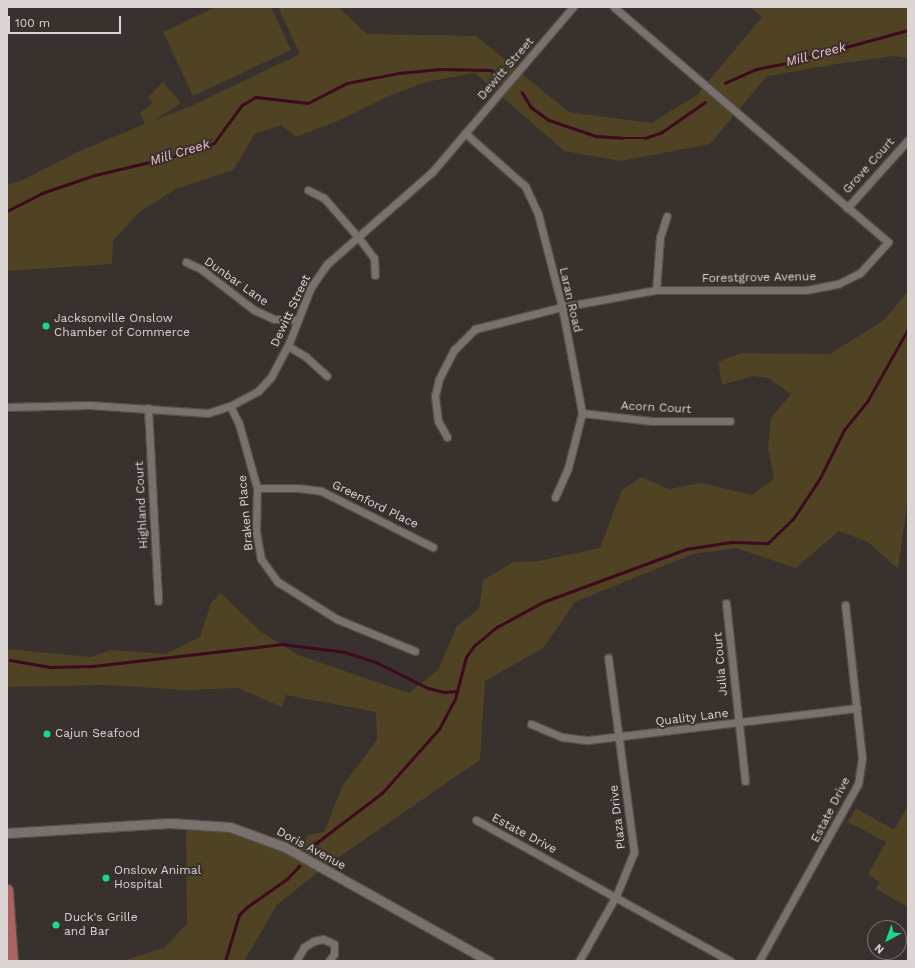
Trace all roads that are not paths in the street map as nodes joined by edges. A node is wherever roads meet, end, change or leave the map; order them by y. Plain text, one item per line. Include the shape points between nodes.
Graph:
1 (573, 7) edge
2 (614, 7) edge
3 (466, 133) junction
4 (908, 140) edge
5 (308, 190) dead end
6 (847, 208) junction
7 (667, 216) dead end
8 (358, 237) junction
9 (186, 262) dead end
10 (376, 275) dead end
11 (656, 290) junction
12 (562, 307) junction
13 (298, 320) junction
14 (288, 346) junction
15 (327, 376) dead end
16 (230, 406) junction
17 (7, 407) edge
18 (148, 408) junction
19 (582, 413) junction
20 (730, 421) dead end
21 (447, 436) dead end
22 (257, 488) junction
23 (555, 497) dead end
24 (434, 547) dead end
25 (158, 601) dead end
26 (726, 603) dead end
27 (845, 605) dead end
28 (414, 651) dead end
29 (608, 658) dead end
30 (858, 708) junction
31 (531, 724) dead end
32 (737, 724) junction
33 (618, 738) junction
34 (745, 781) dead end
35 (476, 820) dead end
36 (7, 833) edge
37 (7, 890) edge
38 (616, 896) junction
39 (12, 961) edge
40 (296, 961) edge
41 (329, 961) edge
42 (488, 961) edge
43 (579, 961) edge
44 (730, 961) edge
45 (760, 961) edge

1 - 3 street, Dewitt Street
2 - 6 street, Forestgrove Avenue
3 - 8 street, Dewitt Street via 432,172
3 - 12 street, Laran Road via 525,186 538,214
4 - 6 street, Grove Court
5 - 8 street via 324,198
6 - 11 street, Forestgrove Avenue via 888,242 860,274 838,284 806,290
7 - 11 street via 660,237
8 - 10 street via 374,258
8 - 13 street, Dewitt Street via 327,264 311,287
9 - 13 street, Dunbar Lane via 201,269 254,310 274,319
11 - 12 street, Forestgrove Avenue
12 - 19 street, Laran Road
12 - 21 street, Forestgrove Avenue via 475,328 454,350 439,378 435,396 438,421
13 - 14 street, Dewitt Street
14 - 15 street via 306,357
14 - 16 street, Dewitt Street via 271,377 258,391
16 - 18 street, Dewitt Street via 208,413
16 - 22 street, Braken Place via 241,431
17 - 18 street, Dewitt Street via 89,405
18 - 25 street, Highland Court
19 - 20 street, Acorn Court via 652,421
19 - 23 street, Laran Road via 568,468
22 - 24 street, Greenford Place via 321,491
22 - 28 street, Braken Place via 256,530 262,559 278,582 337,619
26 - 32 street, Julia Court
27 - 30 street, Estate Drive
29 - 33 street, Plaza Drive
30 - 32 street, Quality Lane
30 - 45 street, Estate Drive via 862,758 858,784
31 - 33 street, Quality Lane via 562,737 588,740
32 - 33 street, Quality Lane
32 - 34 street, Julia Court
33 - 38 street, Plaza Drive via 634,852
35 - 38 street, Estate Drive
36 - 42 street, Doris Avenue via 170,823 230,827 285,847
37 - 39 main road
38 - 43 street, Plaza Drive
38 - 44 street, Estate Drive
40 - 41 street via 304,947 323,939 334,944 334,954

